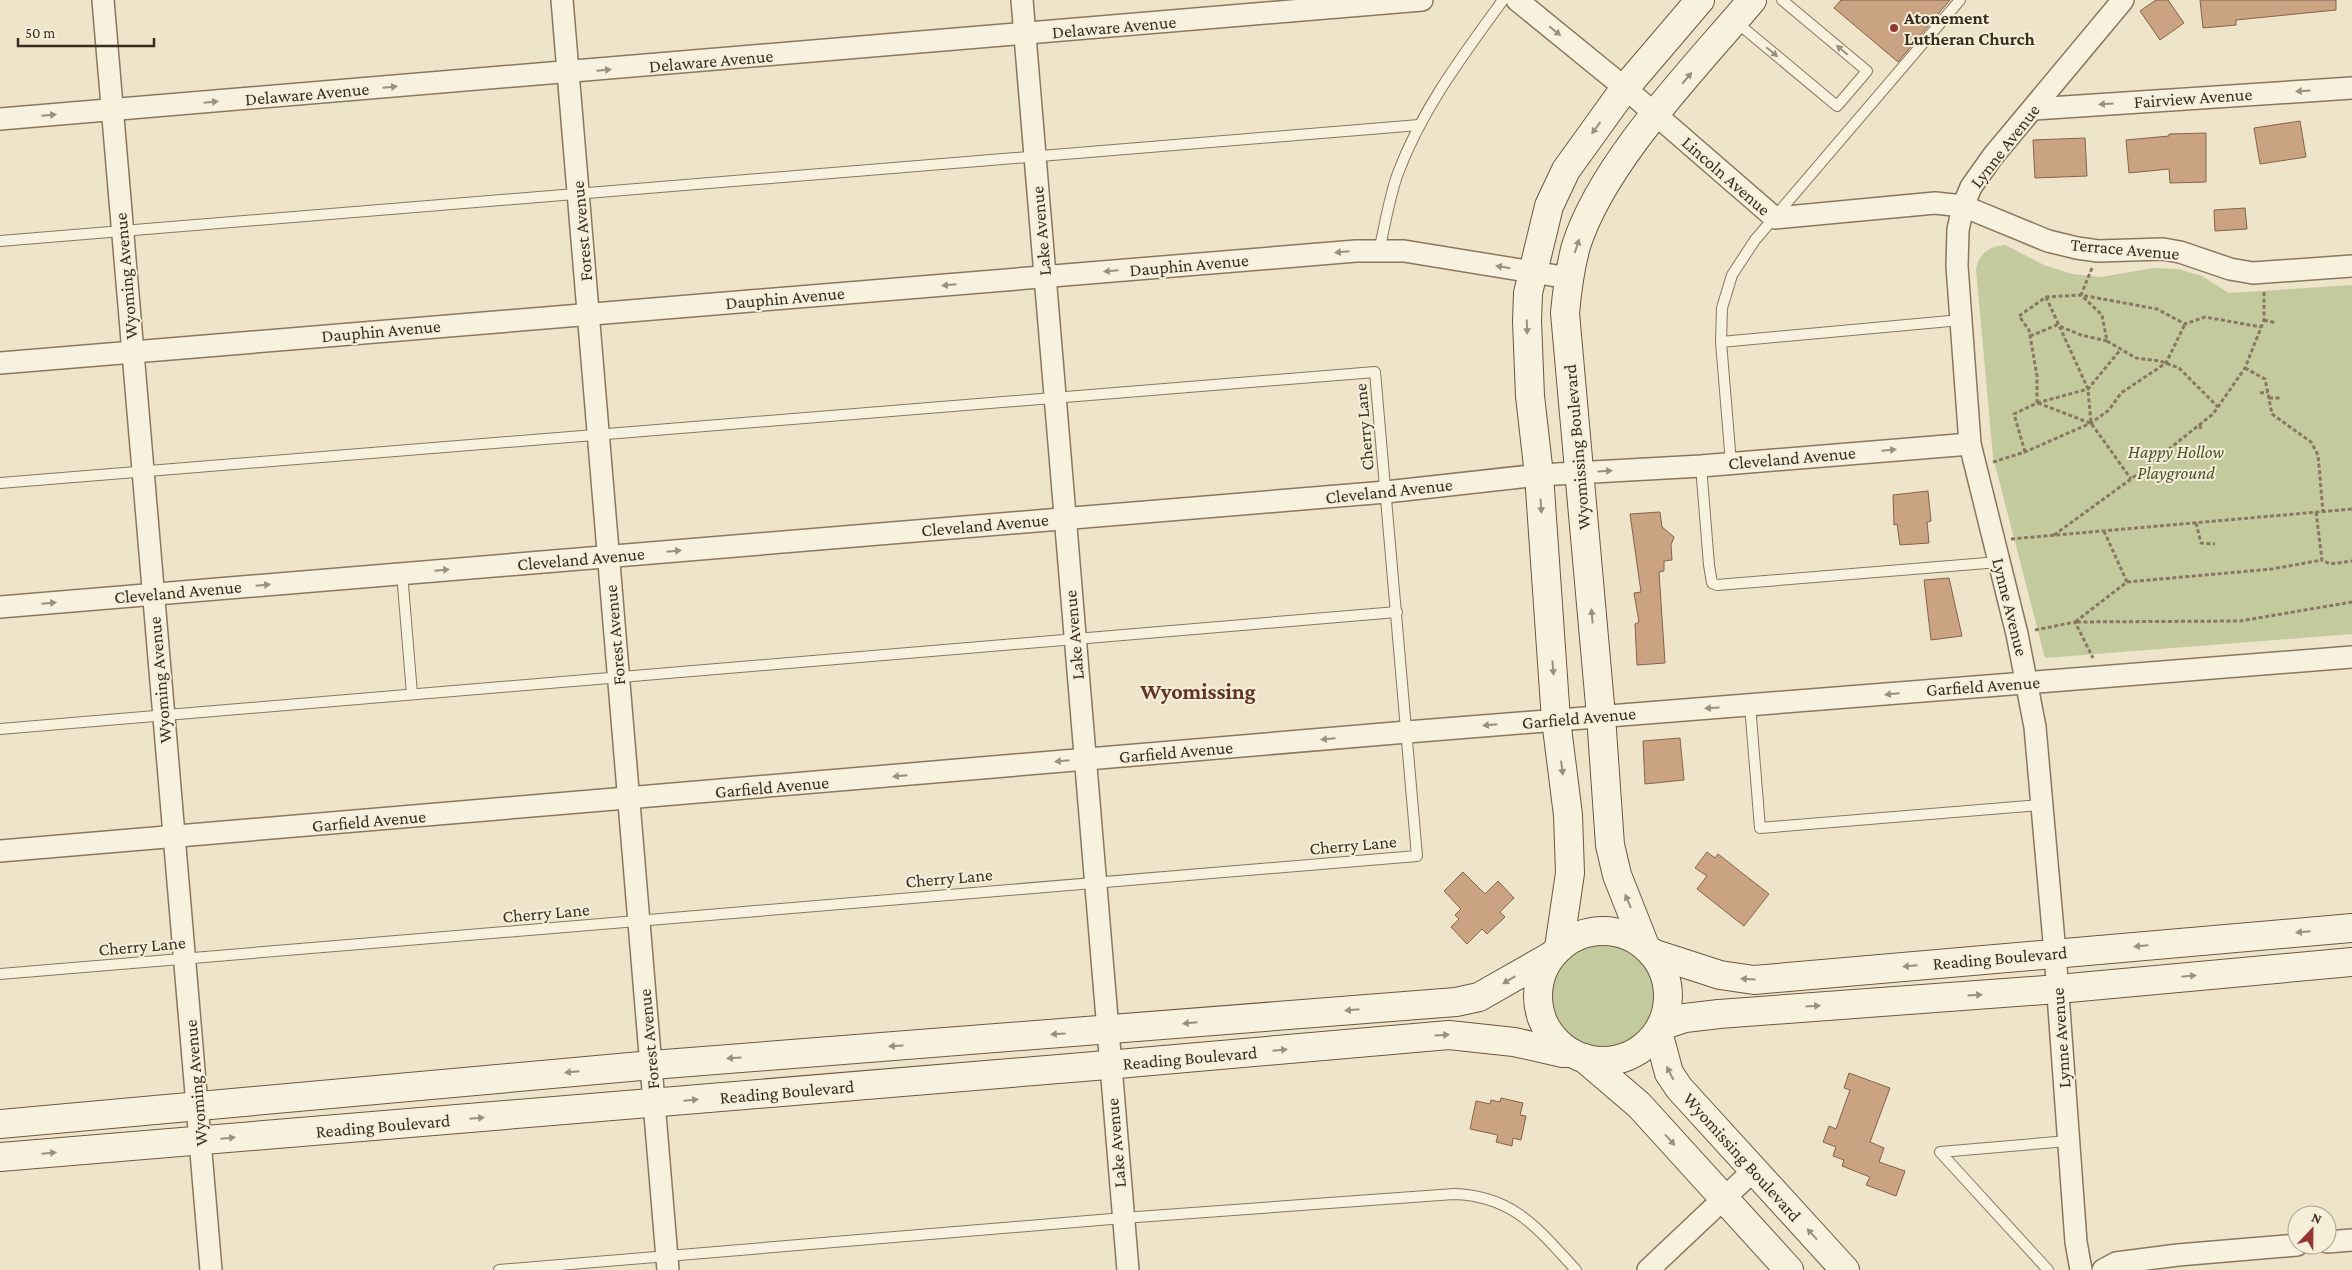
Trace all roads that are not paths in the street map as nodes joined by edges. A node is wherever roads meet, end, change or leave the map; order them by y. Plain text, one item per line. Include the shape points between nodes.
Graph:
1 (103, 0) edge
2 (562, 0) edge
3 (1022, 0) edge
4 (1422, 0) edge
5 (1503, 0) edge
6 (1517, 0) edge
7 (1700, 0) edge
8 (1752, 0) edge
9 (1782, 0) edge
10 (1960, 0) edge
11 (2123, 0) edge
12 (1735, 21) junction
13 (1024, 35) junction
14 (568, 73) junction
15 (1625, 88) junction
16 (2352, 88) edge
17 (2034, 109) junction
18 (112, 110) junction
19 (1656, 115) junction
20 (0, 119) edge
21 (1419, 125) junction
22 (1035, 156) junction
23 (579, 194) junction
24 (1962, 206) junction
25 (1775, 218) junction
26 (123, 231) junction
27 (0, 241) edge
28 (1379, 251) junction
29 (2352, 266) edge
30 (1533, 272) junction
31 (1045, 277) junction
32 (1569, 278) junction
33 (589, 314) junction
34 (1961, 320) junction
35 (1721, 342) junction
36 (132, 352) junction
37 (0, 363) edge
38 (1054, 398) junction
39 (598, 435) junction
40 (1970, 444) junction
41 (1731, 463) junction
42 (1701, 466) junction
43 (143, 472) junction
44 (1578, 472) junction
45 (1539, 475) junction
46 (0, 483) edge
47 (1386, 492) junction
48 (1065, 519) junction
49 (609, 557) junction
50 (1999, 562) junction
51 (402, 573) junction
52 (153, 594) junction
53 (0, 607) edge
54 (1397, 612) junction
55 (1074, 639) junction
56 (2352, 657) edge
57 (618, 676) junction
58 (2028, 683) junction
59 (412, 694) junction
60 (1750, 705) junction
61 (163, 715) junction
62 (1601, 716) junction
63 (1556, 720) junction
64 (0, 729) edge
65 (1407, 732) junction
66 (1086, 759) junction
67 (629, 799) junction
68 (2041, 805) junction
69 (174, 837) junction
70 (0, 851) edge
71 (1095, 883) junction
72 (639, 921) junction
73 (2352, 928) edge
74 (1649, 950) junction
75 (1555, 952) junction
76 (2055, 953) junction
77 (184, 959) junction
78 (2352, 962) edge
79 (0, 974) edge
80 (2058, 989) junction
81 (1659, 1029) junction
82 (1106, 1030) junction
83 (1578, 1056) junction
84 (652, 1065) junction
85 (1109, 1065) junction
86 (655, 1103) junction
87 (198, 1106) junction
88 (0, 1124) edge
89 (201, 1141) junction
90 (2068, 1141) junction
91 (0, 1157) edge
92 (1754, 1170) junction
93 (1722, 1199) junction
94 (1123, 1218) junction
95 (2352, 1240) edge
96 (2337, 1241) edge
97 (2287, 1246) edge
98 (667, 1263) edge
99 (211, 1270) edge
100 (499, 1270) edge
101 (1128, 1270) edge
102 (1576, 1270) edge
103 (1648, 1270) edge
104 (1789, 1270) edge
105 (1845, 1270) edge
106 (2048, 1270) edge
107 (2082, 1270) edge
108 (2103, 1270) edge

1 - 18 street, Wyoming Avenue
2 - 14 street, Forest Avenue
3 - 13 street, Lake Avenue
4 - 13 street, Delaware Avenue
5 - 21 lane via 1436,94
6 -> 15 street
7 - 15 street
8 - 12 street, Wyomissing Boulevard
12 -> 9 lane via 1836,106 1867,71
10 - 25 lane
11 - 17 street, Lynne Avenue
19 -> 12 street, Wyomissing Boulevard
14 -> 13 street, Delaware Avenue
13 - 22 street, Lake Avenue
18 -> 14 street, Delaware Avenue
14 - 23 street, Forest Avenue
15 - 19 street, Lincoln Avenue
15 -> 30 street via 1566,170 1549,206
16 -> 17 street, Fairview Avenue
17 - 24 street, Lynne Avenue via 1993,156
20 -> 18 street, Delaware Avenue
18 - 26 street, Wyoming Avenue
19 - 25 street, Lincoln Avenue
32 -> 19 street, Wyomissing Boulevard via 1576,246 1602,191 1625,154
21 - 22 lane
21 - 28 lane via 1398,174
22 - 23 lane
22 - 31 street, Lake Avenue
23 - 26 lane
23 - 33 street, Forest Avenue
24 - 25 street, Lincoln Avenue via 1935,203
24 - 29 street, Terrace Avenue via 2077,248 2098,251 2163,249 2253,273
24 - 34 street, Lynne Avenue via 1957,266
25 - 35 lane via 1755,240 1732,275 1722,308
26 - 27 lane
26 - 36 street, Wyoming Avenue
30 -> 28 street, Dauphin Avenue via 1404,251
28 -> 31 street, Dauphin Avenue
30 - 32 street, Dauphin Avenue
30 -> 45 street via 1527,321 1530,396
31 -> 33 street, Dauphin Avenue
31 - 38 street, Lake Avenue
32 - 44 street, Wyomissing Boulevard via 1565,313
33 - 36 street, Dauphin Avenue
33 - 39 street, Forest Avenue
34 - 35 lane
34 - 40 street, Lynne Avenue
35 - 41 lane
36 - 37 street, Dauphin Avenue
36 - 43 street, Wyoming Avenue
38 - 39 lane
38 - 47 lane, Cherry Lane via 1376,372
38 - 48 street, Lake Avenue
39 - 43 lane
39 - 49 street, Forest Avenue
41 -> 40 street, Cleveland Avenue
40 - 50 street, Lynne Avenue
41 - 42 street, Cleveland Avenue
44 -> 42 street, Cleveland Avenue
42 - 50 lane via 1709,565 1712,583 1717,585
43 - 46 lane
43 - 52 street, Wyoming Avenue
44 - 45 street, Cleveland Avenue
62 -> 44 street, Wyomissing Boulevard
45 - 47 street, Cleveland Avenue
45 -> 63 street
47 - 48 street, Cleveland Avenue
47 - 54 lane, Cherry Lane
49 -> 48 street, Cleveland Avenue
48 - 55 street, Lake Avenue
51 -> 49 street, Cleveland Avenue
49 - 57 street, Forest Avenue
50 - 58 street, Lynne Avenue
52 -> 51 street, Cleveland Avenue
51 - 59 lane
53 -> 52 street, Cleveland Avenue
52 - 61 street, Wyoming Avenue
54 - 55 lane
54 - 65 lane, Cherry Lane
55 - 57 lane
55 - 66 street, Lake Avenue
56 - 58 street, Garfield Avenue
57 - 59 lane
57 - 67 street, Forest Avenue
58 -> 60 street, Garfield Avenue
58 - 68 street, Lynne Avenue
59 - 61 lane
60 -> 62 street, Garfield Avenue
60 - 68 lane via 1760,828
61 - 64 lane
61 - 69 street, Wyoming Avenue
62 - 63 street, Garfield Avenue
74 -> 62 street, Wyomissing Boulevard via 1618,875 1610,845
63 -> 65 street, Garfield Avenue
63 -> 75 street via 1568,815 1570,873
65 -> 66 street, Garfield Avenue
65 - 71 lane, Cherry Lane via 1417,856
66 -> 67 street, Garfield Avenue
66 - 71 street, Lake Avenue
67 - 69 street, Garfield Avenue
67 - 72 street, Forest Avenue
68 - 76 street, Lynne Avenue
69 - 70 street, Garfield Avenue
69 - 77 street, Wyoming Avenue
71 - 72 lane, Cherry Lane
71 - 82 street, Lake Avenue
72 - 77 lane, Cherry Lane
72 - 84 street, Forest Avenue
73 -> 76 street, Reading Boulevard
74 - 75 street via 1620,933 1602,930 1583,934
76 -> 74 street, Reading Boulevard via 1754,980 1720,975
74 - 81 street via 1662,967 1668,992 1667,1010
75 -> 82 street, Reading Boulevard via 1479,997 1456,1002
75 - 83 street via 1538,985 1539,1009 1548,1031 1559,1044
76 - 80 street, Lynne Avenue
77 - 79 lane, Cherry Lane
77 - 87 street, Wyoming Avenue
80 -> 78 street, Reading Boulevard
81 -> 80 street, Reading Boulevard via 1685,1018 1719,1014
80 - 90 street, Lynne Avenue
81 - 83 street via 1645,1046 1629,1056 1612,1061
92 -> 81 street, Wyomissing Boulevard via 1680,1088 1666,1064
82 -> 84 street, Reading Boulevard
82 - 85 street, Lake Avenue
85 -> 83 street, Reading Boulevard via 1449,1035 1504,1041
83 -> 93 street via 1638,1106
84 - 86 street, Forest Avenue
84 -> 87 street, Reading Boulevard
86 -> 85 street, Reading Boulevard
85 - 94 street, Lake Avenue
89 -> 86 street, Reading Boulevard
86 - 98 street, Forest Avenue
87 - 88 street, Reading Boulevard
87 - 89 street, Wyoming Avenue
91 -> 89 street, Reading Boulevard
89 - 99 street, Wyoming Avenue
90 - 106 lane via 1940,1152
90 - 107 street, Lynne Avenue via 2076,1242
92 - 93 street
105 -> 92 street, Wyomissing Boulevard
93 - 103 street
93 - 104 street
94 - 98 lane
94 - 101 street, Lake Avenue
94 - 102 lane via 1468,1194 1500,1202 1523,1215
95 - 96 street
97 - 108 street via 2169,1256 2116,1263
98 - 100 lane

